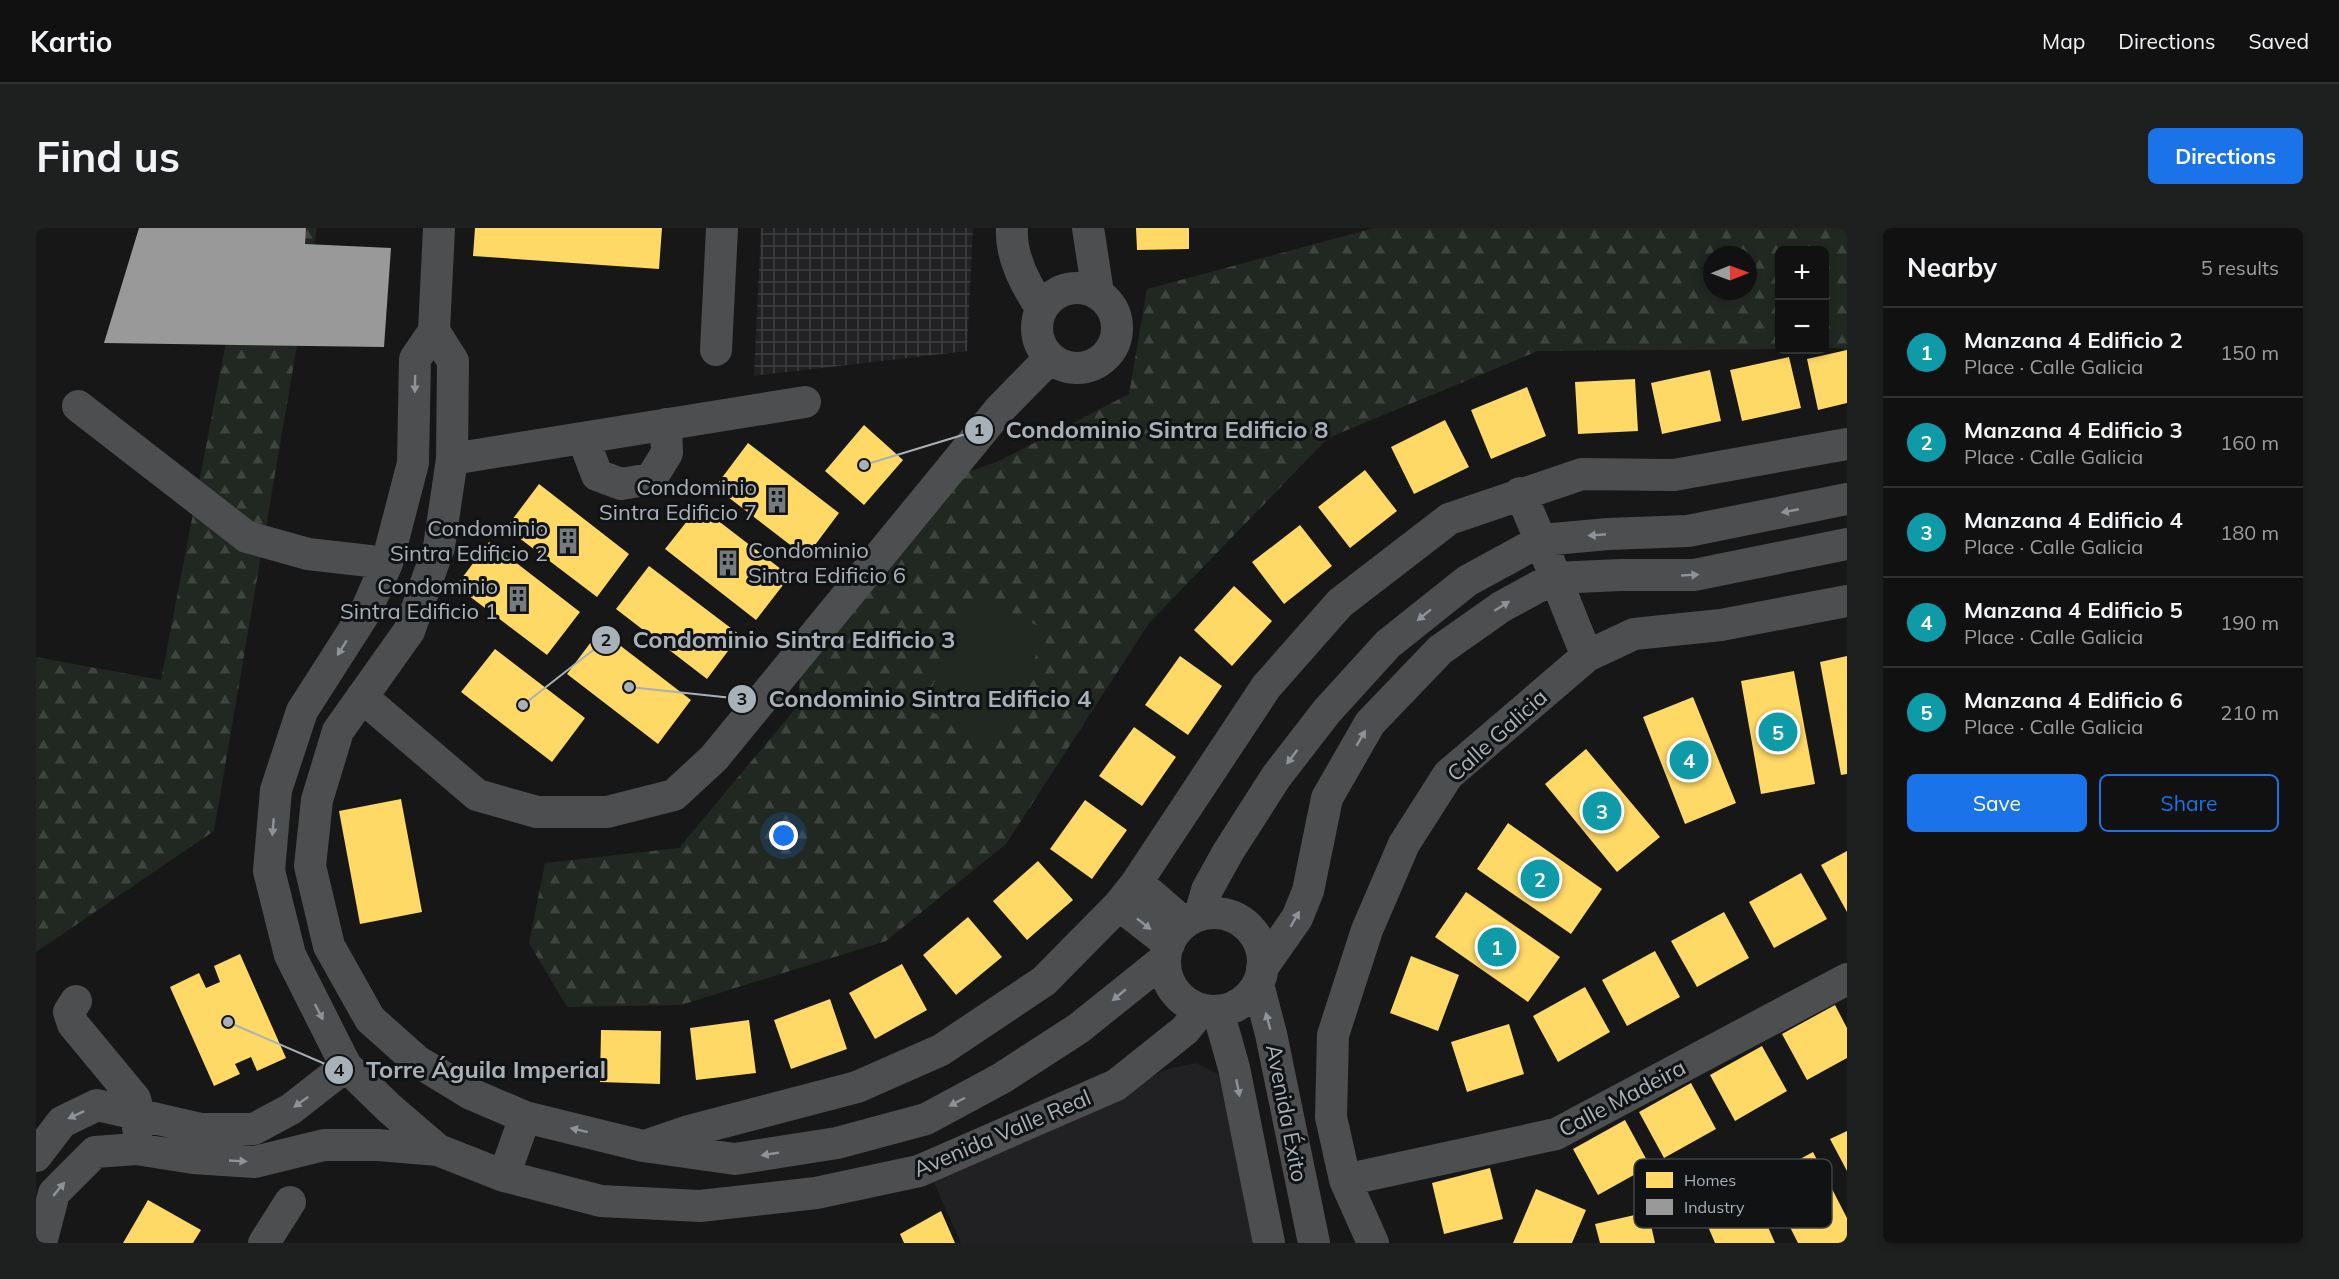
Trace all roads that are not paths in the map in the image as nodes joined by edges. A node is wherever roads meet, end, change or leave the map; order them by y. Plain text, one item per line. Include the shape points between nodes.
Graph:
1 (439, 228) edge
2 (722, 228) edge
3 (1012, 228) edge
4 (1088, 228) edge
5 (1098, 293) junction
6 (1042, 309) junction
7 (434, 331) junction
8 (716, 350) dead end
9 (1050, 358) junction
10 (805, 402) dead end
11 (78, 406) dead end
12 (666, 424) junction
13 (583, 438) junction
14 (1847, 444) edge
15 (452, 459) junction
16 (1520, 493) junction
17 (1847, 499) edge
18 (1542, 540) junction
19 (1847, 544) edge
20 (387, 563) junction
21 (1554, 578) junction
22 (1847, 601) edge
23 (1587, 656) junction
24 (362, 697) junction
25 (1128, 893) junction
26 (1180, 935) junction
27 (1260, 976) junction
28 (1847, 979) edge
29 (76, 1001) dead end
30 (1209, 1010) junction
31 (346, 1066) junction
32 (139, 1114) junction
33 (525, 1117) junction
34 (1330, 1117) junction
35 (1289, 1122) junction
36 (644, 1146) junction
37 (136, 1149) junction
38 (438, 1150) junction
39 (36, 1156) edge
40 (504, 1176) junction
41 (1344, 1180) junction
42 (290, 1202) dead end
43 (1362, 1242) edge
44 (40, 1243) edge
45 (264, 1243) edge
46 (1269, 1243) edge
47 (1314, 1243) edge

1 - 7 street
2 - 8 street
3 - 6 street via 1024,283
4 - 5 street
5 - 6 street via 1073,288 1055,295
5 - 9 street via 1108,303 1117,327 1109,352 1093,364 1074,368
6 - 9 street via 1037,321 1038,335
7 - 15 street, Avenida Valle Real via 453,361
7 -> 20 street, Avenida Valle Real via 415,359 413,463
9 - 24 street via 1000,409 714,758 674,795 607,812 537,812 477,795
10 - 12 street
11 - 20 street via 247,537 308,554
12 - 13 street
12 - 13 street via 667,453 651,479 621,484 597,475
13 - 15 street
14 - 16 street via 1674,476 1582,474
15 - 24 street, Avenida Valle Real via 439,547 409,630
16 - 18 street
16 - 25 street via 1449,519 1340,603 1266,687
17 -> 18 street via 1688,531
18 - 21 street
18 -> 26 street via 1467,581 1388,644 1327,711 1276,777
21 -> 19 street via 1694,575
20 -> 31 street, Avenida Valle Real via 366,611 302,711 276,790 269,872 290,955
21 - 23 street
27 -> 21 street via 1297,918 1308,891 1327,798 1370,723 1440,650 1501,607
22 - 23 street, Calle Galicia via 1721,625 1634,634
23 - 34 street, Calle Galicia via 1448,775 1404,844 1367,930 1333,1035
24 - 33 street, Avenida Valle Real via 338,731 317,800 310,866 329,946 370,1019 417,1061 471,1094
25 - 26 street
25 - 36 street via 1044,981 941,1050 857,1088
26 - 27 street via 1216,913 1232,917 1256,937 1262,952
26 - 30 street via 1167,976 1186,1003
26 -> 36 street, Avenida Valle Real via 1079,1028 1002,1078 926,1119 837,1143 735,1160
27 - 30 street via 1248,998 1234,1007
35 -> 27 street, Avenida Éxito
28 - 41 street, Calle Madeira via 1556,1134
29 - 32 street via 69,1012 73,1024 135,1099
30 - 40 street, Avenida Valle Real via 1116,1085 919,1172 816,1193 700,1206 601,1202
30 -> 46 street, Avenida Éxito via 1234,1068
31 -> 32 street via 291,1109 254,1129 201,1129
31 - 38 street, Avenida Valle Real
32 - 37 street
32 -> 39 street via 97,1105 62,1122
36 -> 33 street, Avenida Valle Real
33 - 40 street
34 - 35 street
34 - 41 street, Calle Galicia
35 - 47 street, Avenida Éxito
37 -> 38 street via 255,1162 324,1145
44 -> 37 street via 54,1193 95,1152
38 - 40 street, Avenida Valle Real
41 - 43 street, Calle Galicia
42 - 45 street

